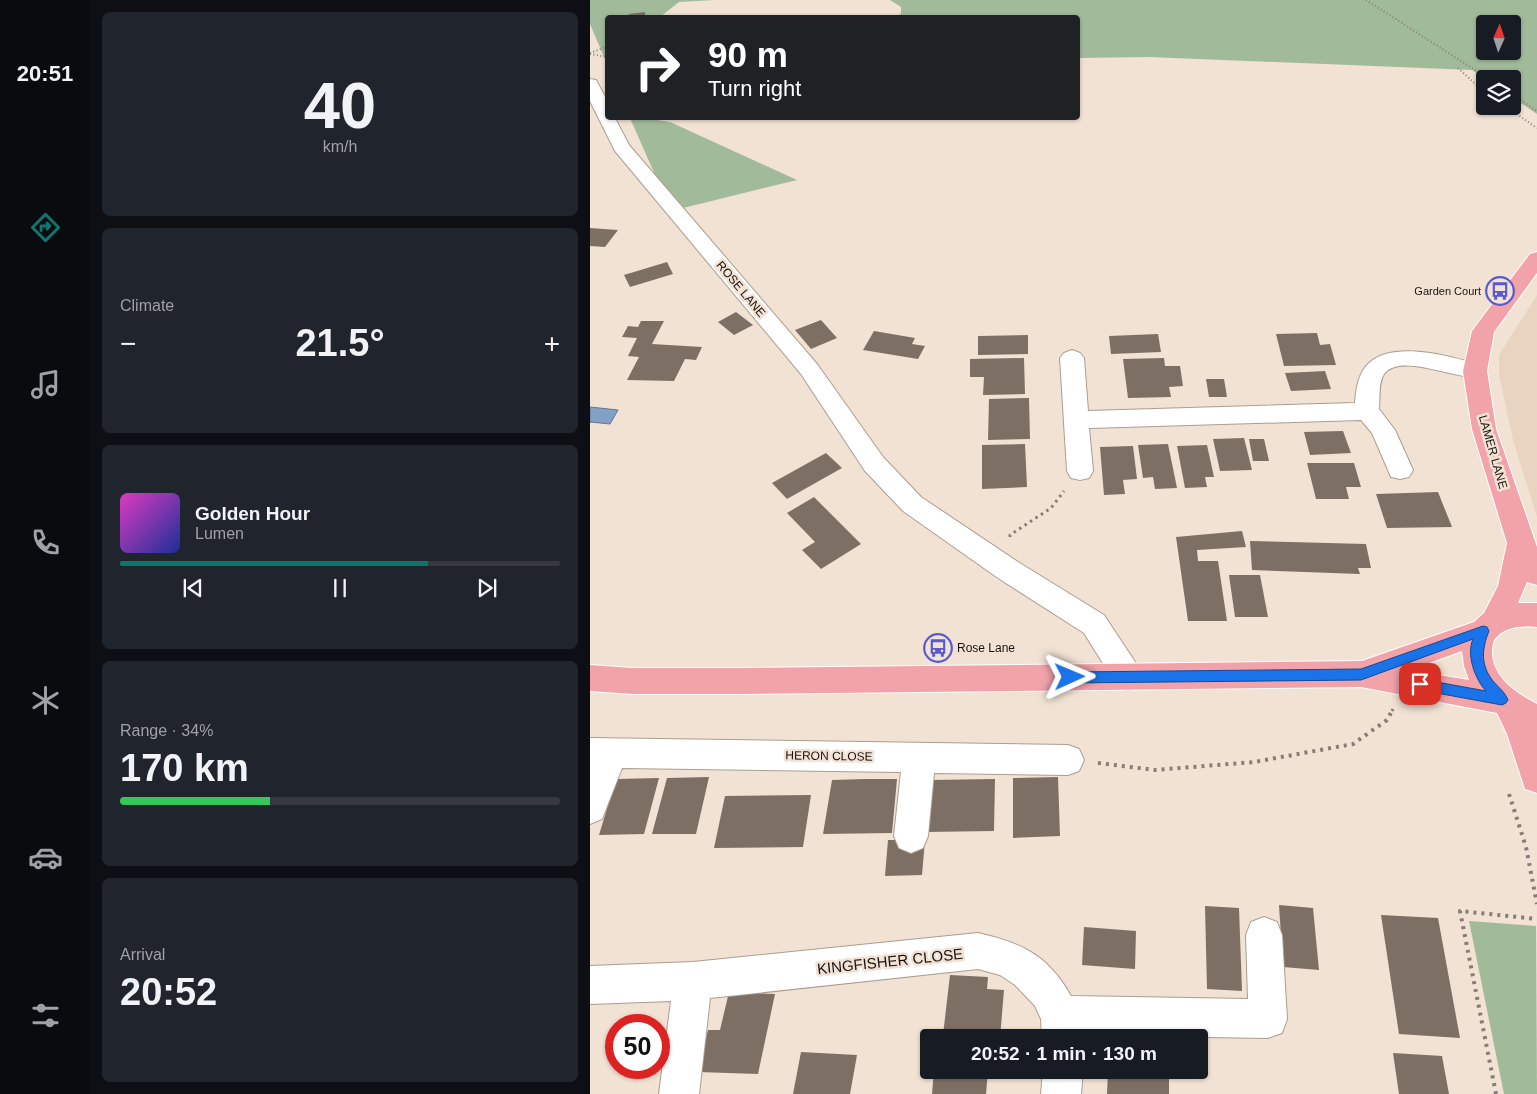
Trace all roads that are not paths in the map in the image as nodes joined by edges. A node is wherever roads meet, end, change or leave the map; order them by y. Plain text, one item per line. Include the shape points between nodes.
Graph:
1 (590, 84) edge
2 (605, 114) edge
3 (608, 120) edge
4 (1537, 258) edge
5 (1072, 358) dead end
6 (1475, 371) junction
7 (1367, 411) junction
8 (1078, 420) junction
9 (1400, 470) dead end
10 (1080, 471) road end
11 (1521, 543) junction
12 (1537, 574) edge
13 (1537, 615) edge
14 (1490, 625) junction
15 (1361, 674) junction
16 (1128, 677) junction
17 (590, 678) edge
18 (1517, 709) edge
19 (600, 754) edge
20 (919, 757) junction
21 (1068, 760) road end
22 (1537, 778) edge
23 (590, 808) edge
24 (911, 836) dead end
25 (1264, 936) dead end
26 (693, 981) junction
27 (590, 985) edge
28 (1060, 1026) edge
29 (1062, 1079) edge
30 (680, 1094) edge
31 (1061, 1094) edge

1 - 2 street, ROSE LANE
3 - 16 street, ROSE LANE via 621,147 809,369 874,464 912,504 1094,624
4 - 6 main road, LAMER LANE via 1483,331
5 - 8 street
6 - 7 street via 1408,358 1382,363 1370,382
6 - 11 main road, LAMER LANE via 1484,429
7 - 8 street
7 - 9 street via 1383,430
8 - 10 street
11 - 12 main road, LAMER LANE
11 - 14 main road, LAMER LANE via 1512,586
13 - 14 main road via 1511,614
14 - 15 main road
14 - 18 main road, LAMER LANE via 1476,646 1478,664 1486,682
15 - 16 main road
15 - 18 main road
16 - 17 main road via 742,682
18 - 22 main road, LAMER LANE
19 - 20 street, HERON CLOSE
19 - 23 street
20 - 21 street, HERON CLOSE
20 - 24 street
25 - 28 street, KINGFISHER CLOSE via 1268,1019
26 - 27 street, KINGFISHER CLOSE
26 - 28 street, KINGFISHER CLOSE via 978,951 1008,958 1028,972 1048,993
26 - 30 street
29 - 31 street

